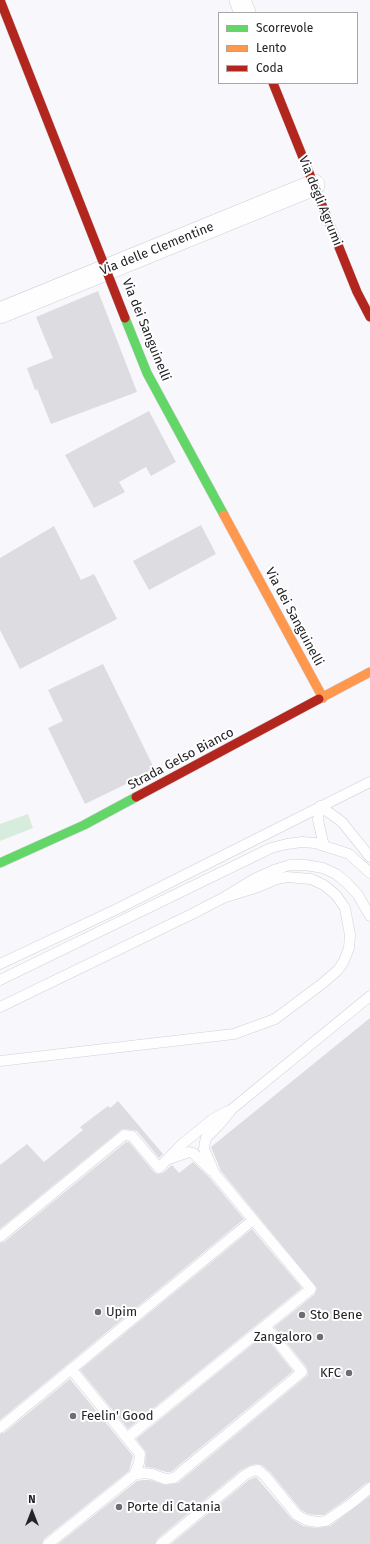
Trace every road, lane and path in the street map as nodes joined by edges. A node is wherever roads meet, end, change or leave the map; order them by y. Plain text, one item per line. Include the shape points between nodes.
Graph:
1 (0, 0) edge
2 (240, 0) edge
3 (245, 12) edge
4 (273, 84) edge
5 (314, 184) junction
6 (107, 269) junction
7 (0, 313) edge
8 (370, 317) edge
9 (370, 672) edge
10 (323, 698) junction
11 (370, 782) edge
12 (320, 806) junction
13 (324, 846) junction
14 (370, 857) edge
15 (0, 863) edge
16 (370, 873) edge
17 (223, 898) junction
18 (370, 916) edge
19 (0, 964) edge
20 (0, 980) edge
21 (370, 996) edge
22 (0, 1008) edge
23 (0, 1061) edge
24 (232, 1109) junction
25 (168, 1160) junction
26 (216, 1174) junction
27 (253, 1220) junction
28 (0, 1237) edge
29 (264, 1326) junction
30 (71, 1369) junction
31 (0, 1428) edge
32 (128, 1438) junction
33 (134, 1475) junction
34 (370, 1488) edge
35 (48, 1544) edge
36 (161, 1544) edge

1 - 6 street, Via dei Sanguinelli
2 - 3 street
4 - 5 street, Via degli Agrumi
5 - 6 street, Via delle Clementine
5 - 8 street, Via degli Agrumi via 356,292
6 - 7 street, Via delle Clementine
6 - 10 street, Via dei Sanguinelli via 147,373
9 - 10 street, Strada Gelso Bianco
10 - 15 street, Strada Gelso Bianco via 84,825
11 - 12 lane
12 - 13 lane via 318,820
12 - 14 lane via 342,822
12 - 19 lane via 119,908
13 - 16 lane via 349,854
13 - 20 lane via 302,842 271,848
17 - 18 lane via 274,870 306,865 323,868 336,874 358,895
17 - 22 lane
17 - 23 lane via 287,877 312,879 324,885 336,895 345,908 350,935 344,961 323,983 275,1019 240,1032
21 - 24 lane
24 - 25 lane via 213,1119 181,1145
24 - 26 lane via 205,1142 204,1149
25 - 26 lane via 190,1152
25 - 28 lane via 159,1168 132,1136 124,1135
26 - 27 lane
27 - 29 lane via 311,1289
27 - 30 lane
29 - 32 lane
29 - 33 lane via 302,1372 174,1478 143,1473
30 - 31 lane
30 - 32 lane
32 - 33 lane via 140,1454
33 - 35 lane
34 - 36 lane via 326,1521 317,1522 297,1515 265,1476 258,1470 252,1471

